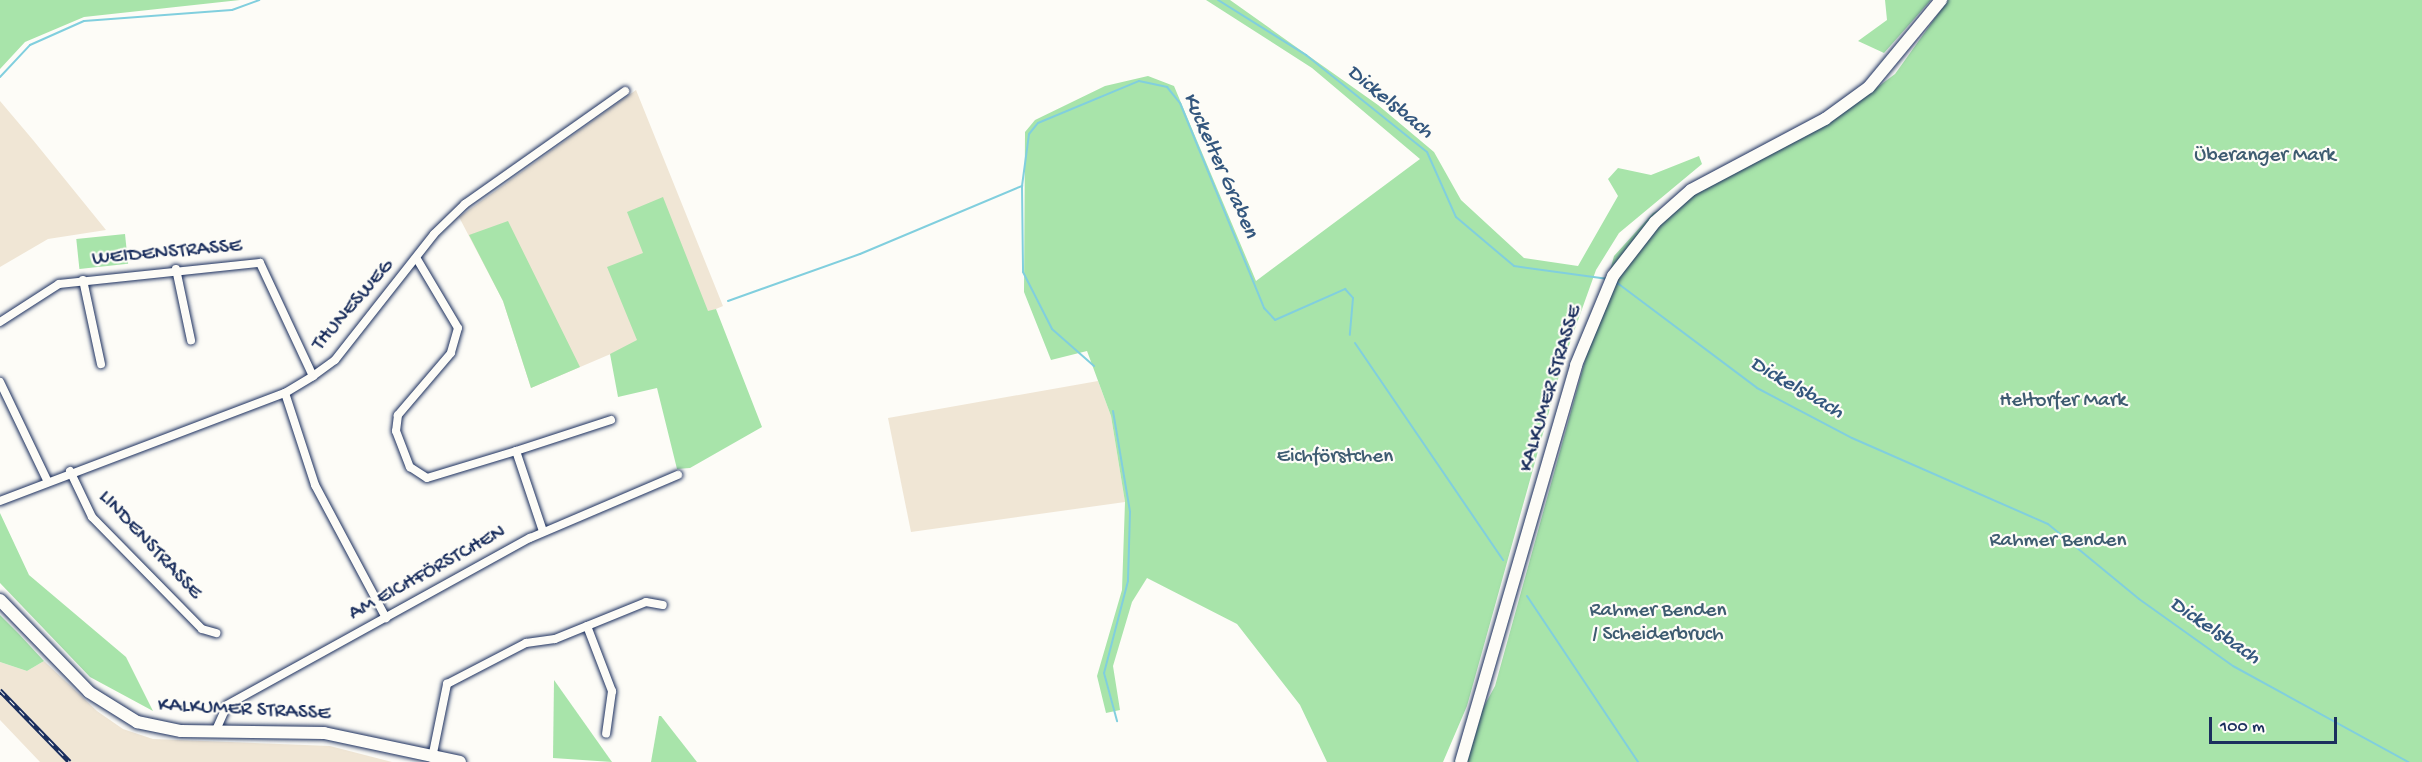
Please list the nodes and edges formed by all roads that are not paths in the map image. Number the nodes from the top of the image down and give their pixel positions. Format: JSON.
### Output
{"nodes":[{"id":1,"x":1941,"y":0,"type":"edge"},
{"id":2,"x":625,"y":91,"type":"dead end"},
{"id":3,"x":417,"y":259,"type":"junction"},
{"id":4,"x":176,"y":269,"type":"junction"},
{"id":5,"x":83,"y":280,"type":"junction"},
{"id":6,"x":0,"y":322,"type":"edge"},
{"id":7,"x":191,"y":340,"type":"dead end"},
{"id":8,"x":101,"y":364,"type":"dead end"},
{"id":9,"x":313,"y":376,"type":"junction"},
{"id":10,"x":0,"y":382,"type":"edge"},
{"id":11,"x":285,"y":393,"type":"junction"},
{"id":12,"x":611,"y":420,"type":"dead end"},
{"id":13,"x":516,"y":451,"type":"junction"},
{"id":14,"x":70,"y":471,"type":"junction"},
{"id":15,"x":678,"y":475,"type":"dead end"},
{"id":16,"x":47,"y":480,"type":"junction"},
{"id":17,"x":0,"y":501,"type":"edge"},
{"id":18,"x":543,"y":531,"type":"junction"},
{"id":19,"x":0,"y":600,"type":"edge"},
{"id":20,"x":663,"y":605,"type":"dead end"},
{"id":21,"x":386,"y":618,"type":"junction"},
{"id":22,"x":587,"y":626,"type":"junction"},
{"id":23,"x":216,"y":633,"type":"dead end"},
{"id":24,"x":216,"y":730,"type":"junction"},
{"id":25,"x":606,"y":734,"type":"dead end"},
{"id":26,"x":432,"y":758,"type":"junction"},
{"id":27,"x":460,"y":762,"type":"edge"},
{"id":28,"x":1461,"y":762,"type":"edge"}],
"edges":[{"from":1,"to":28,"type":"main road","name":"KALKUMER STRASSE"},
{"from":2,"to":3,"type":"street","name":"THUNESWEG"},
{"from":3,"to":9,"type":"street","name":"THUNESWEG"},
{"from":3,"to":13,"type":"street"},
{"from":4,"to":5,"type":"street","name":"WEIDENSTRASSE"},
{"from":4,"to":7,"type":"street"},
{"from":4,"to":9,"type":"street","name":"WEIDENSTRASSE"},
{"from":5,"to":6,"type":"street","name":"WEIDENSTRASSE"},
{"from":5,"to":8,"type":"street"},
{"from":9,"to":11,"type":"street","name":"THUNESWEG"},
{"from":10,"to":16,"type":"street"},
{"from":11,"to":14,"type":"street","name":"THUNESWEG"},
{"from":11,"to":21,"type":"street"},
{"from":12,"to":13,"type":"street"},
{"from":13,"to":18,"type":"street"},
{"from":14,"to":16,"type":"street","name":"THUNESWEG"},
{"from":14,"to":23,"type":"street","name":"LINDENSTRASSE"},
{"from":15,"to":18,"type":"street","name":"AM EICHFÖRSTCHEN"},
{"from":16,"to":17,"type":"street","name":"THUNESWEG"},
{"from":18,"to":21,"type":"street","name":"AM EICHFÖRSTCHEN"},
{"from":19,"to":24,"type":"main road","name":"KALKUMER STRASSE"},
{"from":20,"to":22,"type":"street"},
{"from":21,"to":24,"type":"street","name":"AM EICHFÖRSTCHEN"},
{"from":22,"to":25,"type":"street"},
{"from":22,"to":26,"type":"street"},
{"from":24,"to":26,"type":"main road","name":"KALKUMER STRASSE"},
{"from":26,"to":27,"type":"main road","name":"KALKUMER STRASSE"}]}
